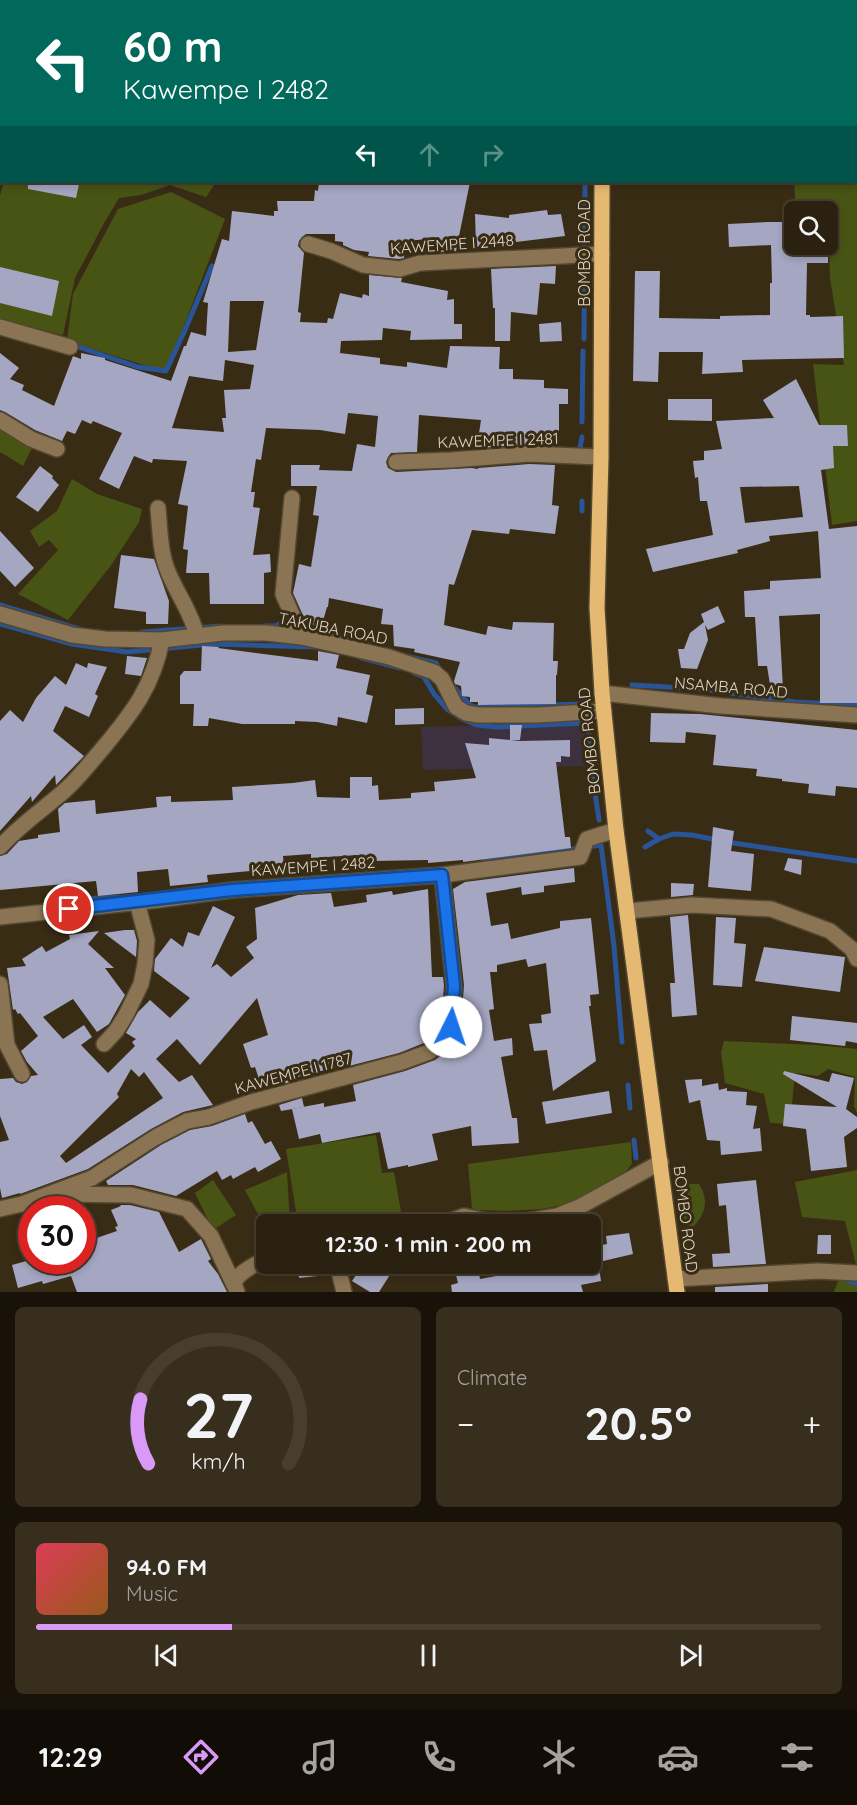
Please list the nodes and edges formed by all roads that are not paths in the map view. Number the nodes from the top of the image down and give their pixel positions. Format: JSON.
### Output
{"nodes":[{"id":1,"x":602,"y":183,"type":"edge"},
{"id":2,"x":308,"y":243,"type":"dead end"},
{"id":3,"x":602,"y":254,"type":"junction"},
{"id":4,"x":0,"y":327,"type":"edge"},
{"id":5,"x":70,"y":347,"type":"dead end"},
{"id":6,"x":0,"y":420,"type":"edge"},
{"id":7,"x":57,"y":449,"type":"dead end"},
{"id":8,"x":601,"y":457,"type":"junction"},
{"id":9,"x":396,"y":462,"type":"dead end"},
{"id":10,"x":292,"y":498,"type":"dead end"},
{"id":11,"x":158,"y":508,"type":"dead end"},
{"id":12,"x":0,"y":614,"type":"edge"},
{"id":13,"x":197,"y":636,"type":"junction"},
{"id":14,"x":302,"y":637,"type":"junction"},
{"id":15,"x":162,"y":640,"type":"junction"},
{"id":16,"x":602,"y":693,"type":"junction"},
{"id":17,"x":603,"y":711,"type":"junction"},
{"id":18,"x":857,"y":715,"type":"edge"},
{"id":19,"x":616,"y":830,"type":"junction"},
{"id":20,"x":0,"y":847,"type":"edge"},
{"id":21,"x":442,"y":875,"type":"junction"},
{"id":22,"x":137,"y":902,"type":"junction"},
{"id":23,"x":628,"y":911,"type":"junction"},
{"id":24,"x":0,"y":917,"type":"edge"},
{"id":25,"x":857,"y":959,"type":"edge"},
{"id":26,"x":0,"y":984,"type":"edge"},
{"id":27,"x":104,"y":1044,"type":"dead end"},
{"id":28,"x":22,"y":1074,"type":"dead end"},
{"id":29,"x":661,"y":1162,"type":"junction"},
{"id":30,"x":50,"y":1194,"type":"junction"},
{"id":31,"x":0,"y":1209,"type":"edge"},
{"id":32,"x":562,"y":1214,"type":"edge"},
{"id":33,"x":256,"y":1264,"type":"edge"},
{"id":34,"x":857,"y":1273,"type":"edge"},
{"id":35,"x":340,"y":1274,"type":"edge"},
{"id":36,"x":676,"y":1285,"type":"edge"},
{"id":37,"x":236,"y":1288,"type":"edge"},
{"id":38,"x":344,"y":1292,"type":"edge"}],
"edges":[{"from":1,"to":3,"type":"main road","name":"BOMBO ROAD"},
{"from":2,"to":3,"type":"street","name":"KAWEMPE I 2448"},
{"from":3,"to":8,"type":"main road","name":"BOMBO ROAD"},
{"from":4,"to":5,"type":"street"},
{"from":6,"to":7,"type":"street"},
{"from":8,"to":9,"type":"street","name":"KAWEMPE I 2481"},
{"from":8,"to":16,"type":"main road","name":"BOMBO ROAD"},
{"from":10,"to":14,"type":"street"},
{"from":11,"to":13,"type":"street"},
{"from":12,"to":15,"type":"street","name":"TAKUBA ROAD"},
{"from":13,"to":14,"type":"street","name":"TAKUBA ROAD"},
{"from":13,"to":15,"type":"street","name":"TAKUBA ROAD"},
{"from":14,"to":17,"type":"street","name":"TAKUBA ROAD"},
{"from":15,"to":20,"type":"street"},
{"from":16,"to":17,"type":"main road","name":"BOMBO ROAD"},
{"from":16,"to":18,"type":"street","name":"NSAMBA ROAD"},
{"from":17,"to":19,"type":"main road","name":"BOMBO ROAD"},
{"from":19,"to":21,"type":"street","name":"KAWEMPE I 2482"},
{"from":19,"to":23,"type":"main road","name":"BOMBO ROAD"},
{"from":21,"to":22,"type":"street","name":"KAWEMPE I 2482"},
{"from":21,"to":30,"type":"street","name":"KAWEMPE I 1787"},
{"from":22,"to":24,"type":"street","name":"KAWEMPE I 2482"},
{"from":22,"to":27,"type":"street"},
{"from":23,"to":25,"type":"street"},
{"from":23,"to":29,"type":"main road","name":"BOMBO ROAD"},
{"from":26,"to":28,"type":"street"},
{"from":29,"to":32,"type":"street"},
{"from":29,"to":36,"type":"main road","name":"BOMBO ROAD"},
{"from":30,"to":31,"type":"street","name":"KAWEMPE I 1787"},
{"from":30,"to":37,"type":"street"},
{"from":33,"to":37,"type":"street"},
{"from":34,"to":36,"type":"street"},
{"from":35,"to":38,"type":"street"}]}
